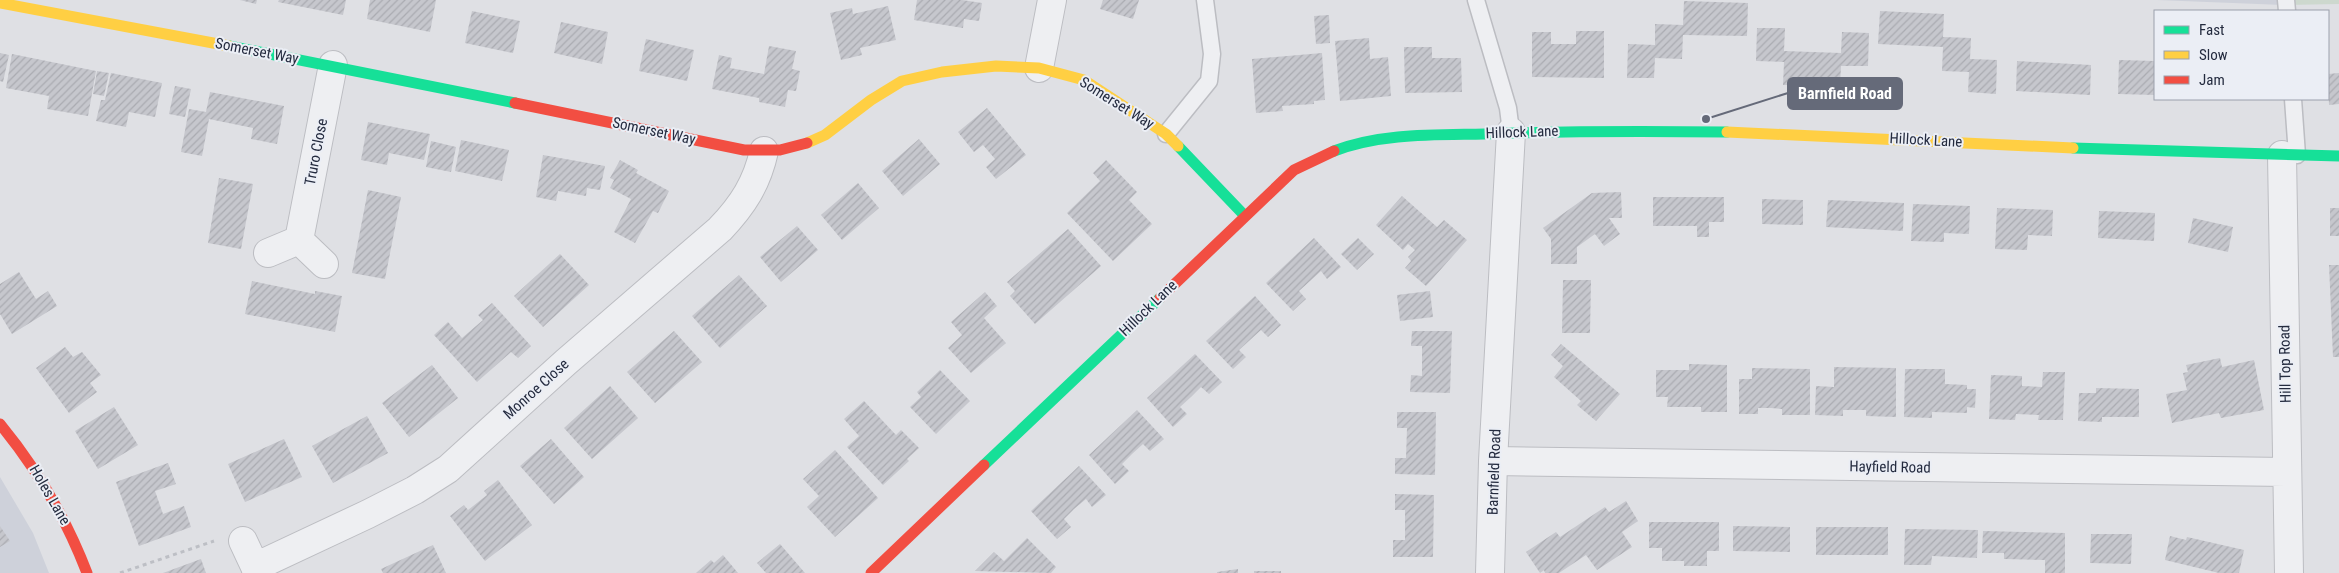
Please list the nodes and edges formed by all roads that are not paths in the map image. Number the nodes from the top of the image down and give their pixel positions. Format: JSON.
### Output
{"nodes":[{"id":1,"x":1052,"y":0,"type":"edge"},
{"id":2,"x":1205,"y":0,"type":"edge"},
{"id":3,"x":1476,"y":0,"type":"edge"},
{"id":4,"x":0,"y":3,"type":"edge"},
{"id":5,"x":333,"y":65,"type":"junction"},
{"id":6,"x":1039,"y":68,"type":"junction"},
{"id":7,"x":2293,"y":100,"type":"edge"},
{"id":8,"x":1511,"y":132,"type":"junction"},
{"id":9,"x":1166,"y":134,"type":"junction"},
{"id":10,"x":764,"y":151,"type":"junction"},
{"id":11,"x":2290,"y":155,"type":"junction"},
{"id":12,"x":2339,"y":156,"type":"edge"},
{"id":13,"x":1244,"y":215,"type":"junction"},
{"id":14,"x":299,"y":240,"type":"junction"},
{"id":15,"x":268,"y":252,"type":"dead end"},
{"id":16,"x":324,"y":264,"type":"dead end"},
{"id":17,"x":0,"y":424,"type":"edge"},
{"id":18,"x":1493,"y":462,"type":"junction"},
{"id":19,"x":2286,"y":472,"type":"junction"},
{"id":20,"x":243,"y":541,"type":"road end"},
{"id":21,"x":256,"y":570,"type":"edge"},
{"id":22,"x":87,"y":573,"type":"edge"},
{"id":23,"x":871,"y":573,"type":"edge"},
{"id":24,"x":1490,"y":573,"type":"edge"},
{"id":25,"x":2288,"y":573,"type":"edge"}],
"edges":[{"from":1,"to":6,"type":"street"},
{"from":2,"to":9,"type":"lane"},
{"from":3,"to":8,"type":"lane"},
{"from":4,"to":5,"type":"street","name":"Somerset Way"},
{"from":5,"to":10,"type":"street","name":"Somerset Way"},
{"from":5,"to":14,"type":"street","name":"Truro Close"},
{"from":6,"to":9,"type":"street","name":"Somerset Way"},
{"from":6,"to":10,"type":"street","name":"Somerset Way"},
{"from":7,"to":11,"type":"lane"},
{"from":8,"to":11,"type":"street","name":"Hillock Lane"},
{"from":8,"to":13,"type":"street","name":"Hillock Lane"},
{"from":8,"to":18,"type":"street","name":"Barnfield Road"},
{"from":9,"to":13,"type":"street","name":"Somerset Way"},
{"from":10,"to":21,"type":"street","name":"Monroe Close"},
{"from":11,"to":12,"type":"street","name":"Hillock Lane"},
{"from":11,"to":19,"type":"street","name":"Hill Top Road"},
{"from":13,"to":23,"type":"street","name":"Hillock Lane"},
{"from":14,"to":15,"type":"street"},
{"from":14,"to":16,"type":"street"},
{"from":17,"to":22,"type":"street","name":"Holes Lane"},
{"from":18,"to":19,"type":"street","name":"Hayfield Road"},
{"from":18,"to":24,"type":"street","name":"Barnfield Road"},
{"from":19,"to":25,"type":"street","name":"Hill Top Road"},
{"from":20,"to":21,"type":"street","name":"Monroe Close"}]}
